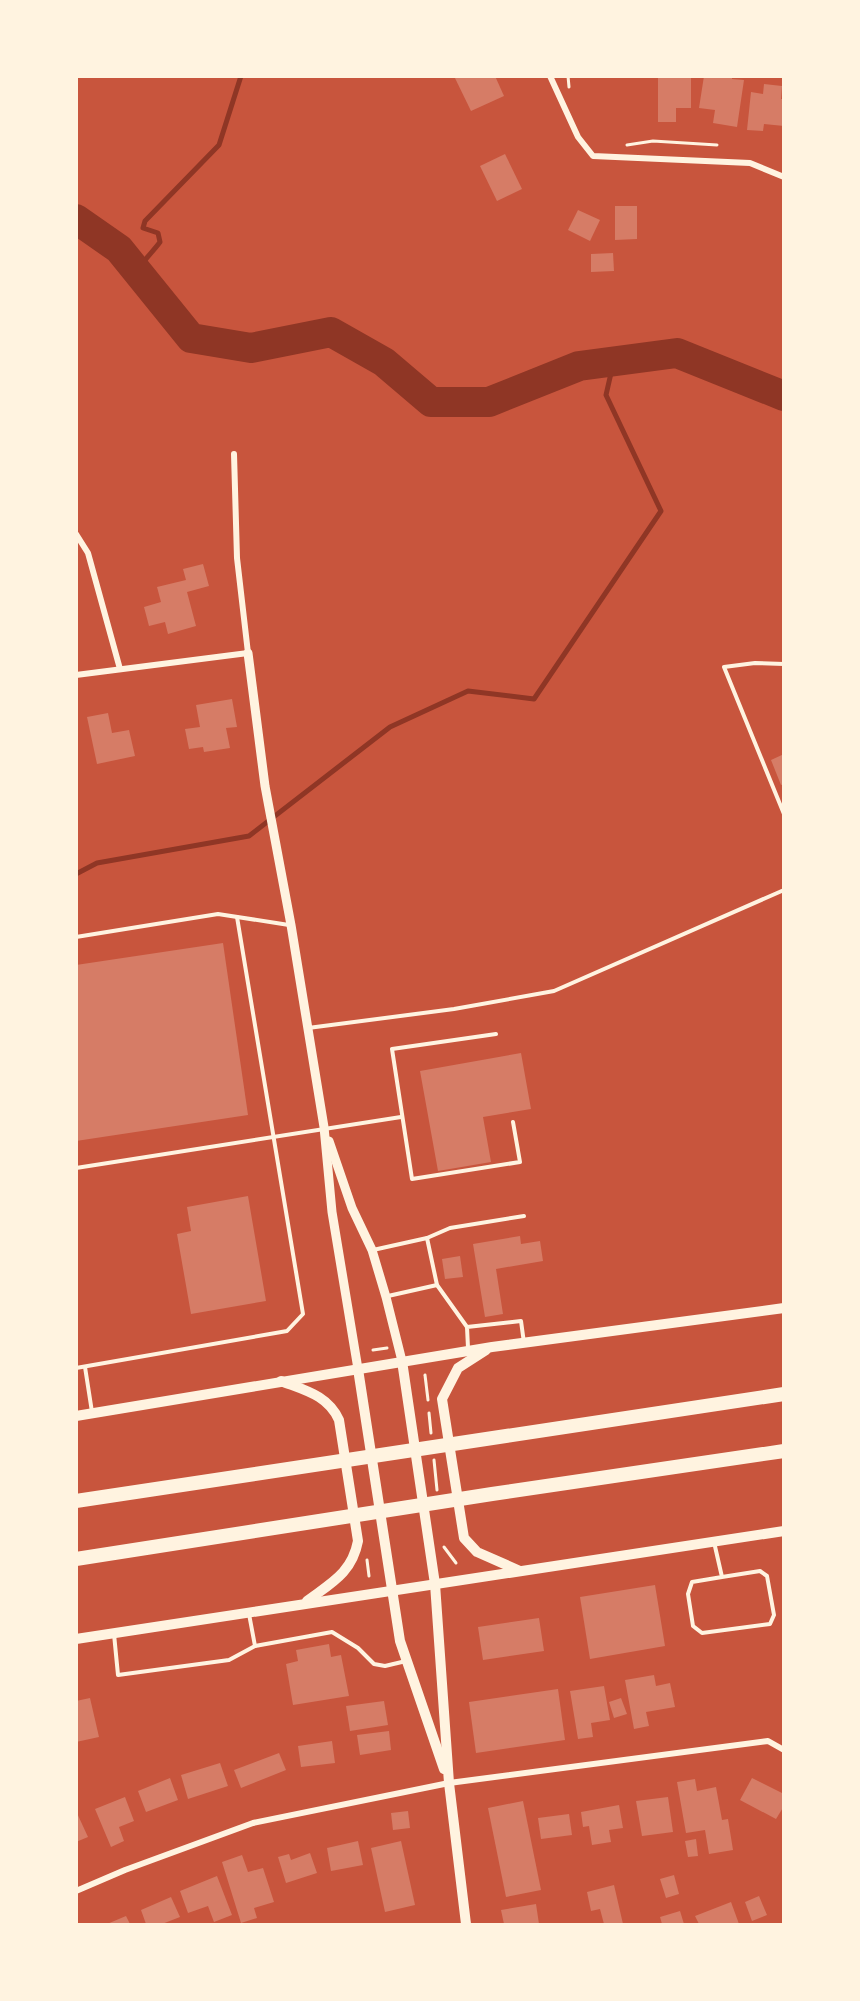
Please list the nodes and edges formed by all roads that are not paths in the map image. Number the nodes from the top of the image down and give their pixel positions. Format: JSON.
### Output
{"nodes":[{"id":1,"x":550,"y":76,"type":"edge"},
{"id":2,"x":783,"y":177,"type":"edge"},
{"id":3,"x":234,"y":454,"type":"dead end"},
{"id":4,"x":76,"y":534,"type":"edge"},
{"id":5,"x":248,"y":652,"type":"junction"},
{"id":6,"x":783,"y":664,"type":"edge"},
{"id":7,"x":120,"y":669,"type":"junction"},
{"id":8,"x":76,"y":675,"type":"edge"},
{"id":9,"x":783,"y":814,"type":"edge"},
{"id":10,"x":783,"y":890,"type":"edge"},
{"id":11,"x":237,"y":917,"type":"junction"},
{"id":12,"x":291,"y":925,"type":"junction"},
{"id":13,"x":76,"y":937,"type":"edge"},
{"id":14,"x":308,"y":1028,"type":"junction"},
{"id":15,"x":496,"y":1034,"type":"dead end"},
{"id":16,"x":401,"y":1117,"type":"junction"},
{"id":17,"x":513,"y":1122,"type":"dead end"},
{"id":18,"x":324,"y":1127,"type":"junction"},
{"id":19,"x":274,"y":1137,"type":"junction"},
{"id":20,"x":76,"y":1168,"type":"edge"},
{"id":21,"x":524,"y":1216,"type":"dead end"},
{"id":22,"x":427,"y":1238,"type":"junction"},
{"id":23,"x":372,"y":1250,"type":"junction"},
{"id":24,"x":437,"y":1285,"type":"junction"},
{"id":25,"x":386,"y":1296,"type":"junction"},
{"id":26,"x":783,"y":1308,"type":"edge"},
{"id":27,"x":467,"y":1327,"type":"junction"},
{"id":28,"x":524,"y":1343,"type":"junction"},
{"id":29,"x":469,"y":1356,"type":"junction"},
{"id":30,"x":402,"y":1361,"type":"junction"},
{"id":31,"x":85,"y":1367,"type":"junction"},
{"id":32,"x":76,"y":1368,"type":"edge"},
{"id":33,"x":358,"y":1369,"type":"junction"},
{"id":34,"x":280,"y":1381,"type":"junction"},
{"id":35,"x":783,"y":1390,"type":"edge"},
{"id":36,"x":783,"y":1394,"type":"edge"},
{"id":37,"x":732,"y":1402,"type":"junction"},
{"id":38,"x":92,"y":1413,"type":"junction"},
{"id":39,"x":76,"y":1416,"type":"edge"},
{"id":40,"x":783,"y":1451,"type":"edge"},
{"id":41,"x":76,"y":1501,"type":"edge"},
{"id":42,"x":783,"y":1531,"type":"edge"},
{"id":43,"x":714,"y":1541,"type":"junction"},
{"id":44,"x":76,"y":1559,"type":"edge"},
{"id":45,"x":520,"y":1571,"type":"junction"},
{"id":46,"x":722,"y":1577,"type":"junction"},
{"id":47,"x":435,"y":1584,"type":"junction"},
{"id":48,"x":391,"y":1590,"type":"junction"},
{"id":49,"x":304,"y":1603,"type":"junction"},
{"id":50,"x":249,"y":1613,"type":"junction"},
{"id":51,"x":114,"y":1634,"type":"junction"},
{"id":52,"x":76,"y":1639,"type":"edge"},
{"id":53,"x":255,"y":1646,"type":"junction"},
{"id":54,"x":407,"y":1661,"type":"junction"},
{"id":55,"x":783,"y":1750,"type":"edge"},
{"id":56,"x":449,"y":1783,"type":"junction"},
{"id":57,"x":76,"y":1891,"type":"edge"},
{"id":58,"x":466,"y":1924,"type":"edge"}],
"edges":[{"from":1,"to":2,"type":"street"},
{"from":3,"to":5,"type":"street"},
{"from":4,"to":7,"type":"street"},
{"from":5,"to":7,"type":"street"},
{"from":5,"to":12,"type":"street"},
{"from":6,"to":9,"type":"lane"},
{"from":7,"to":8,"type":"street"},
{"from":10,"to":14,"type":"lane"},
{"from":11,"to":12,"type":"lane"},
{"from":11,"to":13,"type":"lane"},
{"from":11,"to":19,"type":"lane"},
{"from":12,"to":14,"type":"street"},
{"from":14,"to":18,"type":"street"},
{"from":15,"to":16,"type":"lane"},
{"from":16,"to":17,"type":"lane"},
{"from":16,"to":18,"type":"lane"},
{"from":18,"to":19,"type":"lane"},
{"from":18,"to":23,"type":"street"},
{"from":18,"to":33,"type":"street"},
{"from":19,"to":20,"type":"lane"},
{"from":19,"to":31,"type":"lane"},
{"from":21,"to":22,"type":"lane"},
{"from":22,"to":23,"type":"lane"},
{"from":22,"to":24,"type":"lane"},
{"from":23,"to":25,"type":"street"},
{"from":24,"to":25,"type":"lane"},
{"from":24,"to":27,"type":"lane"},
{"from":25,"to":30,"type":"street"},
{"from":26,"to":28,"type":"main road"},
{"from":27,"to":28,"type":"lane"},
{"from":27,"to":29,"type":"lane"},
{"from":28,"to":29,"type":"main road"},
{"from":29,"to":30,"type":"main road"},
{"from":29,"to":45,"type":"main road"},
{"from":30,"to":33,"type":"main road"},
{"from":30,"to":47,"type":"main road"},
{"from":31,"to":32,"type":"lane"},
{"from":31,"to":38,"type":"lane"},
{"from":33,"to":34,"type":"main road"},
{"from":33,"to":48,"type":"main road"},
{"from":34,"to":38,"type":"main road"},
{"from":34,"to":49,"type":"main road"},
{"from":35,"to":37,"type":"highway"},
{"from":36,"to":37,"type":"highway"},
{"from":37,"to":41,"type":"highway"},
{"from":38,"to":39,"type":"main road"},
{"from":40,"to":44,"type":"highway"},
{"from":42,"to":43,"type":"main road"},
{"from":43,"to":45,"type":"main road"},
{"from":43,"to":46,"type":"lane"},
{"from":45,"to":47,"type":"main road"},
{"from":46,"to":46,"type":"lane"},
{"from":47,"to":48,"type":"main road"},
{"from":47,"to":56,"type":"main road"},
{"from":48,"to":49,"type":"main road"},
{"from":48,"to":54,"type":"main road"},
{"from":49,"to":50,"type":"main road"},
{"from":50,"to":51,"type":"main road"},
{"from":50,"to":53,"type":"lane"},
{"from":51,"to":52,"type":"main road"},
{"from":51,"to":53,"type":"lane"},
{"from":53,"to":54,"type":"lane"},
{"from":54,"to":56,"type":"main road"},
{"from":55,"to":56,"type":"street"},
{"from":56,"to":57,"type":"street"},
{"from":56,"to":58,"type":"main road"}]}
